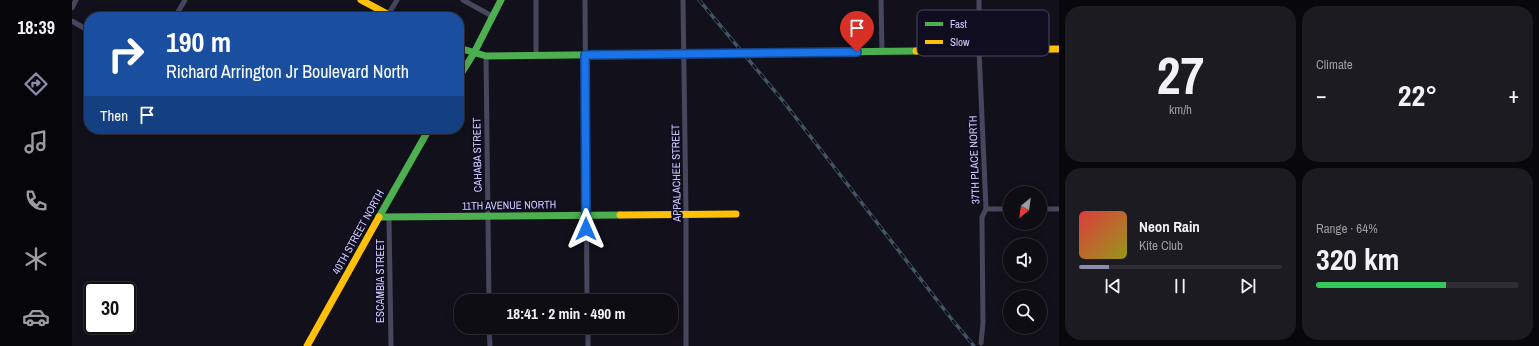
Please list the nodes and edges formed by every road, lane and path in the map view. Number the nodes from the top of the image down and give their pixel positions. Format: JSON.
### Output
{"nodes":[{"id":1,"x":76,"y":0,"type":"edge"},
{"id":2,"x":185,"y":0,"type":"edge"},
{"id":3,"x":361,"y":0,"type":"edge"},
{"id":4,"x":397,"y":0,"type":"edge"},
{"id":5,"x":463,"y":0,"type":"edge"},
{"id":6,"x":501,"y":0,"type":"edge"},
{"id":7,"x":536,"y":0,"type":"edge"},
{"id":8,"x":584,"y":0,"type":"edge"},
{"id":9,"x":683,"y":0,"type":"edge"},
{"id":10,"x":881,"y":0,"type":"edge"},
{"id":11,"x":72,"y":8,"type":"edge"},
{"id":12,"x":178,"y":12,"type":"edge"},
{"id":13,"x":383,"y":12,"type":"edge"},
{"id":14,"x":392,"y":12,"type":"edge"},
{"id":15,"x":492,"y":16,"type":"junction"},
{"id":16,"x":72,"y":21,"type":"edge"},
{"id":17,"x":84,"y":28,"type":"edge"},
{"id":18,"x":1049,"y":49,"type":"edge"},
{"id":19,"x":1059,"y":49,"type":"edge"},
{"id":20,"x":464,"y":50,"type":"edge"},
{"id":21,"x":882,"y":51,"type":"junction"},
{"id":22,"x":917,"y":51,"type":"edge"},
{"id":23,"x":474,"y":53,"type":"junction"},
{"id":24,"x":684,"y":54,"type":"junction"},
{"id":25,"x":536,"y":55,"type":"junction"},
{"id":26,"x":585,"y":55,"type":"junction"},
{"id":27,"x":486,"y":56,"type":"junction"},
{"id":28,"x":979,"y":56,"type":"edge"},
{"id":29,"x":464,"y":70,"type":"edge"},
{"id":30,"x":426,"y":134,"type":"edge"},
{"id":31,"x":986,"y":209,"type":"junction"},
{"id":32,"x":1003,"y":209,"type":"edge"},
{"id":33,"x":1047,"y":209,"type":"edge"},
{"id":34,"x":1059,"y":209,"type":"edge"},
{"id":35,"x":686,"y":214,"type":"junction"},
{"id":36,"x":736,"y":214,"type":"dead end"},
{"id":37,"x":586,"y":215,"type":"junction"},
{"id":38,"x":488,"y":216,"type":"junction"},
{"id":39,"x":379,"y":217,"type":"junction"},
{"id":40,"x":389,"y":217,"type":"junction"},
{"id":41,"x":489,"y":294,"type":"edge"},
{"id":42,"x":587,"y":294,"type":"edge"},
{"id":43,"x":490,"y":334,"type":"edge"},
{"id":44,"x":588,"y":334,"type":"edge"},
{"id":45,"x":981,"y":343,"type":"dead end"},
{"id":46,"x":307,"y":346,"type":"edge"},
{"id":47,"x":391,"y":346,"type":"edge"},
{"id":48,"x":490,"y":346,"type":"edge"},
{"id":49,"x":588,"y":346,"type":"edge"},
{"id":50,"x":686,"y":346,"type":"edge"}],
"edges":[{"from":1,"to":11,"type":"street"},
{"from":2,"to":12,"type":"street"},
{"from":3,"to":13,"type":"street"},
{"from":4,"to":14,"type":"street"},
{"from":5,"to":15,"type":"street"},
{"from":6,"to":15,"type":"street"},
{"from":7,"to":25,"type":"street"},
{"from":8,"to":26,"type":"street"},
{"from":9,"to":24,"type":"street","name":"APPALACHEE STREET"},
{"from":10,"to":21,"type":"street"},
{"from":15,"to":23,"type":"street"},
{"from":16,"to":17,"type":"street"},
{"from":18,"to":19,"type":"street"},
{"from":20,"to":23,"type":"street"},
{"from":21,"to":22,"type":"street"},
{"from":21,"to":24,"type":"street"},
{"from":23,"to":27,"type":"street"},
{"from":23,"to":29,"type":"street"},
{"from":24,"to":26,"type":"street"},
{"from":24,"to":35,"type":"street","name":"APPALACHEE STREET"},
{"from":25,"to":26,"type":"street"},
{"from":25,"to":27,"type":"street"},
{"from":26,"to":37,"type":"street"},
{"from":27,"to":38,"type":"street","name":"CAHABA STREET"},
{"from":28,"to":31,"type":"street","name":"37TH PLACE NORTH"},
{"from":30,"to":39,"type":"street","name":"40TH STREET NORTH"},
{"from":31,"to":32,"type":"street"},
{"from":31,"to":45,"type":"street","name":"37TH PLACE NORTH"},
{"from":33,"to":34,"type":"street"},
{"from":35,"to":36,"type":"street","name":"11TH AVENUE NORTH"},
{"from":35,"to":37,"type":"street","name":"11TH AVENUE NORTH"},
{"from":35,"to":50,"type":"street","name":"APPALACHEE STREET"},
{"from":37,"to":38,"type":"street","name":"11TH AVENUE NORTH"},
{"from":37,"to":42,"type":"street"},
{"from":38,"to":40,"type":"street","name":"11TH AVENUE NORTH"},
{"from":38,"to":41,"type":"street","name":"CAHABA STREET"},
{"from":39,"to":40,"type":"street","name":"11TH AVENUE NORTH"},
{"from":39,"to":46,"type":"street","name":"40TH STREET NORTH"},
{"from":40,"to":47,"type":"street","name":"ESCAMBIA STREET"},
{"from":43,"to":48,"type":"street"},
{"from":44,"to":49,"type":"street"}]}
